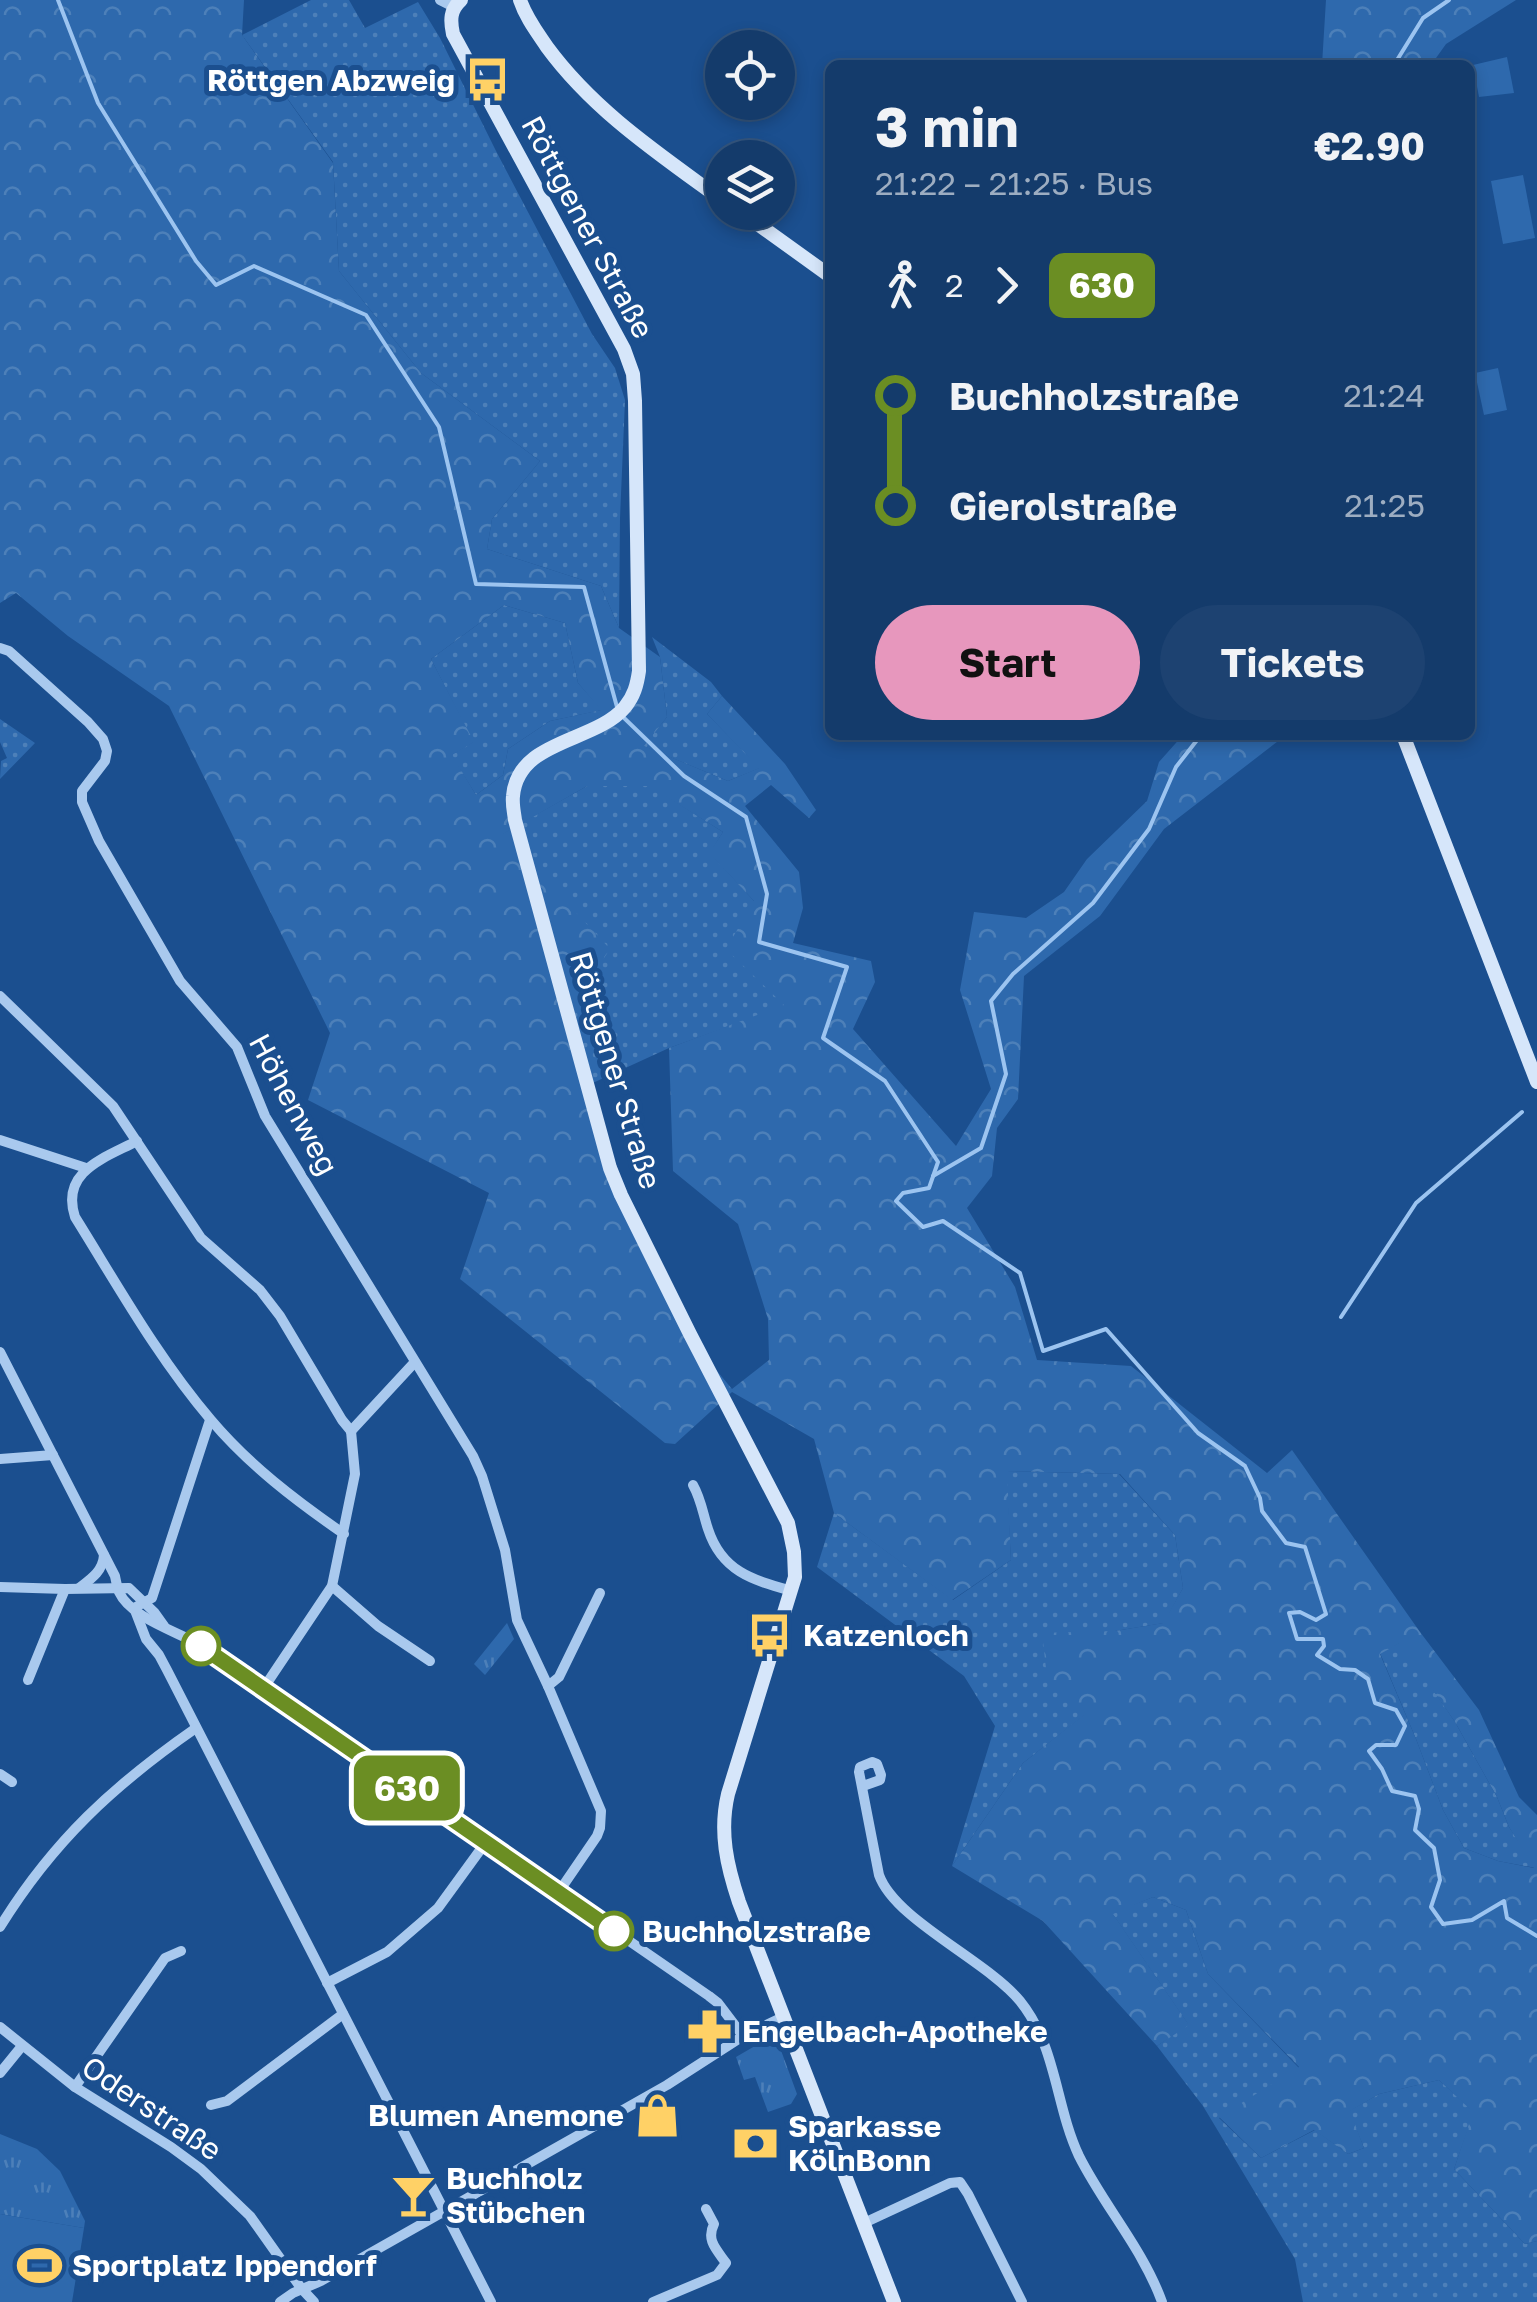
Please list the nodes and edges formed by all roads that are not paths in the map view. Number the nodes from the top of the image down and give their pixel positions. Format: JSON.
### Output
{"nodes":[{"id":1,"x":520,"y":0,"type":"edge"},
{"id":2,"x":452,"y":2,"type":"edge"},
{"id":3,"x":705,"y":188,"type":"edge"},
{"id":4,"x":766,"y":230,"type":"edge"},
{"id":5,"x":825,"y":272,"type":"edge"},
{"id":6,"x":0,"y":648,"type":"edge"},
{"id":7,"x":1405,"y":740,"type":"edge"},
{"id":8,"x":0,"y":996,"type":"edge"},
{"id":9,"x":1532,"y":1049,"type":"edge"},
{"id":10,"x":1537,"y":1082,"type":"edge"},
{"id":11,"x":0,"y":1140,"type":"edge"},
{"id":12,"x":138,"y":1141,"type":"junction"},
{"id":13,"x":86,"y":1168,"type":"junction"},
{"id":14,"x":0,"y":1352,"type":"edge"},
{"id":15,"x":414,"y":1363,"type":"junction"},
{"id":16,"x":210,"y":1420,"type":"junction"},
{"id":17,"x":351,"y":1430,"type":"junction"},
{"id":18,"x":53,"y":1455,"type":"junction"},
{"id":19,"x":0,"y":1459,"type":"edge"},
{"id":20,"x":693,"y":1485,"type":"dead end"},
{"id":21,"x":344,"y":1534,"type":"junction"},
{"id":22,"x":104,"y":1553,"type":"junction"},
{"id":23,"x":332,"y":1586,"type":"junction"},
{"id":24,"x":0,"y":1587,"type":"edge"},
{"id":25,"x":78,"y":1588,"type":"junction"},
{"id":26,"x":118,"y":1588,"type":"junction"},
{"id":27,"x":65,"y":1589,"type":"junction"},
{"id":28,"x":792,"y":1592,"type":"junction"},
{"id":29,"x":600,"y":1593,"type":"dead end"},
{"id":30,"x":139,"y":1605,"type":"junction"},
{"id":31,"x":164,"y":1627,"type":"junction"},
{"id":32,"x":159,"y":1655,"type":"junction"},
{"id":33,"x":430,"y":1661,"type":"dead end"},
{"id":34,"x":28,"y":1680,"type":"dead end"},
{"id":35,"x":548,"y":1686,"type":"junction"},
{"id":36,"x":263,"y":1690,"type":"junction"},
{"id":37,"x":196,"y":1728,"type":"junction"},
{"id":38,"x":0,"y":1774,"type":"edge"},
{"id":39,"x":12,"y":1782,"type":"dead end"},
{"id":40,"x":863,"y":1786,"type":"dead end"},
{"id":41,"x":486,"y":1842,"type":"junction"},
{"id":42,"x":558,"y":1892,"type":"junction"},
{"id":43,"x":0,"y":1927,"type":"edge"},
{"id":44,"x":182,"y":1951,"type":"dead end"},
{"id":45,"x":327,"y":1983,"type":"junction"},
{"id":46,"x":343,"y":2014,"type":"junction"},
{"id":47,"x":783,"y":2017,"type":"junction"},
{"id":48,"x":0,"y":2027,"type":"edge"},
{"id":49,"x":743,"y":2036,"type":"junction"},
{"id":50,"x":22,"y":2046,"type":"junction"},
{"id":51,"x":0,"y":2073,"type":"edge"},
{"id":52,"x":75,"y":2087,"type":"junction"},
{"id":53,"x":211,"y":2106,"type":"dead end"},
{"id":54,"x":706,"y":2209,"type":"dead end"},
{"id":55,"x":444,"y":2212,"type":"junction"},
{"id":56,"x":864,"y":2223,"type":"junction"},
{"id":57,"x":301,"y":2288,"type":"junction"},
{"id":58,"x":280,"y":2302,"type":"edge"},
{"id":59,"x":314,"y":2302,"type":"edge"},
{"id":60,"x":491,"y":2302,"type":"edge"},
{"id":61,"x":653,"y":2302,"type":"edge"},
{"id":62,"x":894,"y":2302,"type":"edge"},
{"id":63,"x":1022,"y":2302,"type":"edge"},
{"id":64,"x":1162,"y":2302,"type":"edge"}],
"edges":[{"from":1,"to":3,"type":"street"},
{"from":2,"to":28,"type":"street","name":"Röttgener Straße"},
{"from":4,"to":5,"type":"street"},
{"from":6,"to":15,"type":"street","name":"Höhenweg"},
{"from":7,"to":9,"type":"street"},
{"from":8,"to":12,"type":"street"},
{"from":9,"to":10,"type":"street"},
{"from":11,"to":13,"type":"street"},
{"from":12,"to":13,"type":"street"},
{"from":12,"to":17,"type":"street"},
{"from":13,"to":16,"type":"street"},
{"from":14,"to":18,"type":"street"},
{"from":15,"to":17,"type":"street"},
{"from":15,"to":35,"type":"street","name":"Höhenweg"},
{"from":16,"to":21,"type":"street"},
{"from":16,"to":30,"type":"street"},
{"from":17,"to":21,"type":"street"},
{"from":18,"to":19,"type":"street"},
{"from":18,"to":22,"type":"street"},
{"from":20,"to":28,"type":"street"},
{"from":21,"to":23,"type":"street"},
{"from":22,"to":25,"type":"street"},
{"from":22,"to":26,"type":"street"},
{"from":23,"to":33,"type":"street"},
{"from":23,"to":36,"type":"street"},
{"from":24,"to":27,"type":"street"},
{"from":25,"to":26,"type":"street"},
{"from":25,"to":27,"type":"street"},
{"from":26,"to":30,"type":"street"},
{"from":27,"to":34,"type":"street"},
{"from":28,"to":47,"type":"street","name":"Röttgener Straße"},
{"from":29,"to":35,"type":"street"},
{"from":30,"to":31,"type":"street"},
{"from":30,"to":32,"type":"street"},
{"from":31,"to":32,"type":"street"},
{"from":31,"to":36,"type":"street"},
{"from":32,"to":37,"type":"street"},
{"from":35,"to":42,"type":"street","name":"Höhenweg"},
{"from":36,"to":41,"type":"street"},
{"from":37,"to":43,"type":"street"},
{"from":37,"to":45,"type":"street"},
{"from":38,"to":39,"type":"street"},
{"from":40,"to":64,"type":"street"},
{"from":41,"to":42,"type":"street"},
{"from":41,"to":45,"type":"street"},
{"from":42,"to":49,"type":"street"},
{"from":44,"to":52,"type":"street"},
{"from":45,"to":46,"type":"street"},
{"from":46,"to":53,"type":"street"},
{"from":46,"to":55,"type":"street"},
{"from":47,"to":49,"type":"street"},
{"from":47,"to":56,"type":"street","name":"Röttgener Straße"},
{"from":48,"to":50,"type":"street","name":"Oderstraße"},
{"from":49,"to":55,"type":"street"},
{"from":50,"to":51,"type":"street"},
{"from":50,"to":52,"type":"street","name":"Oderstraße"},
{"from":52,"to":57,"type":"street","name":"Oderstraße"},
{"from":54,"to":61,"type":"street"},
{"from":55,"to":57,"type":"street"},
{"from":55,"to":60,"type":"street"},
{"from":56,"to":62,"type":"street","name":"Röttgener Straße"},
{"from":56,"to":63,"type":"street"},
{"from":57,"to":58,"type":"street"},
{"from":57,"to":59,"type":"street","name":"Oderstraße"}]}
